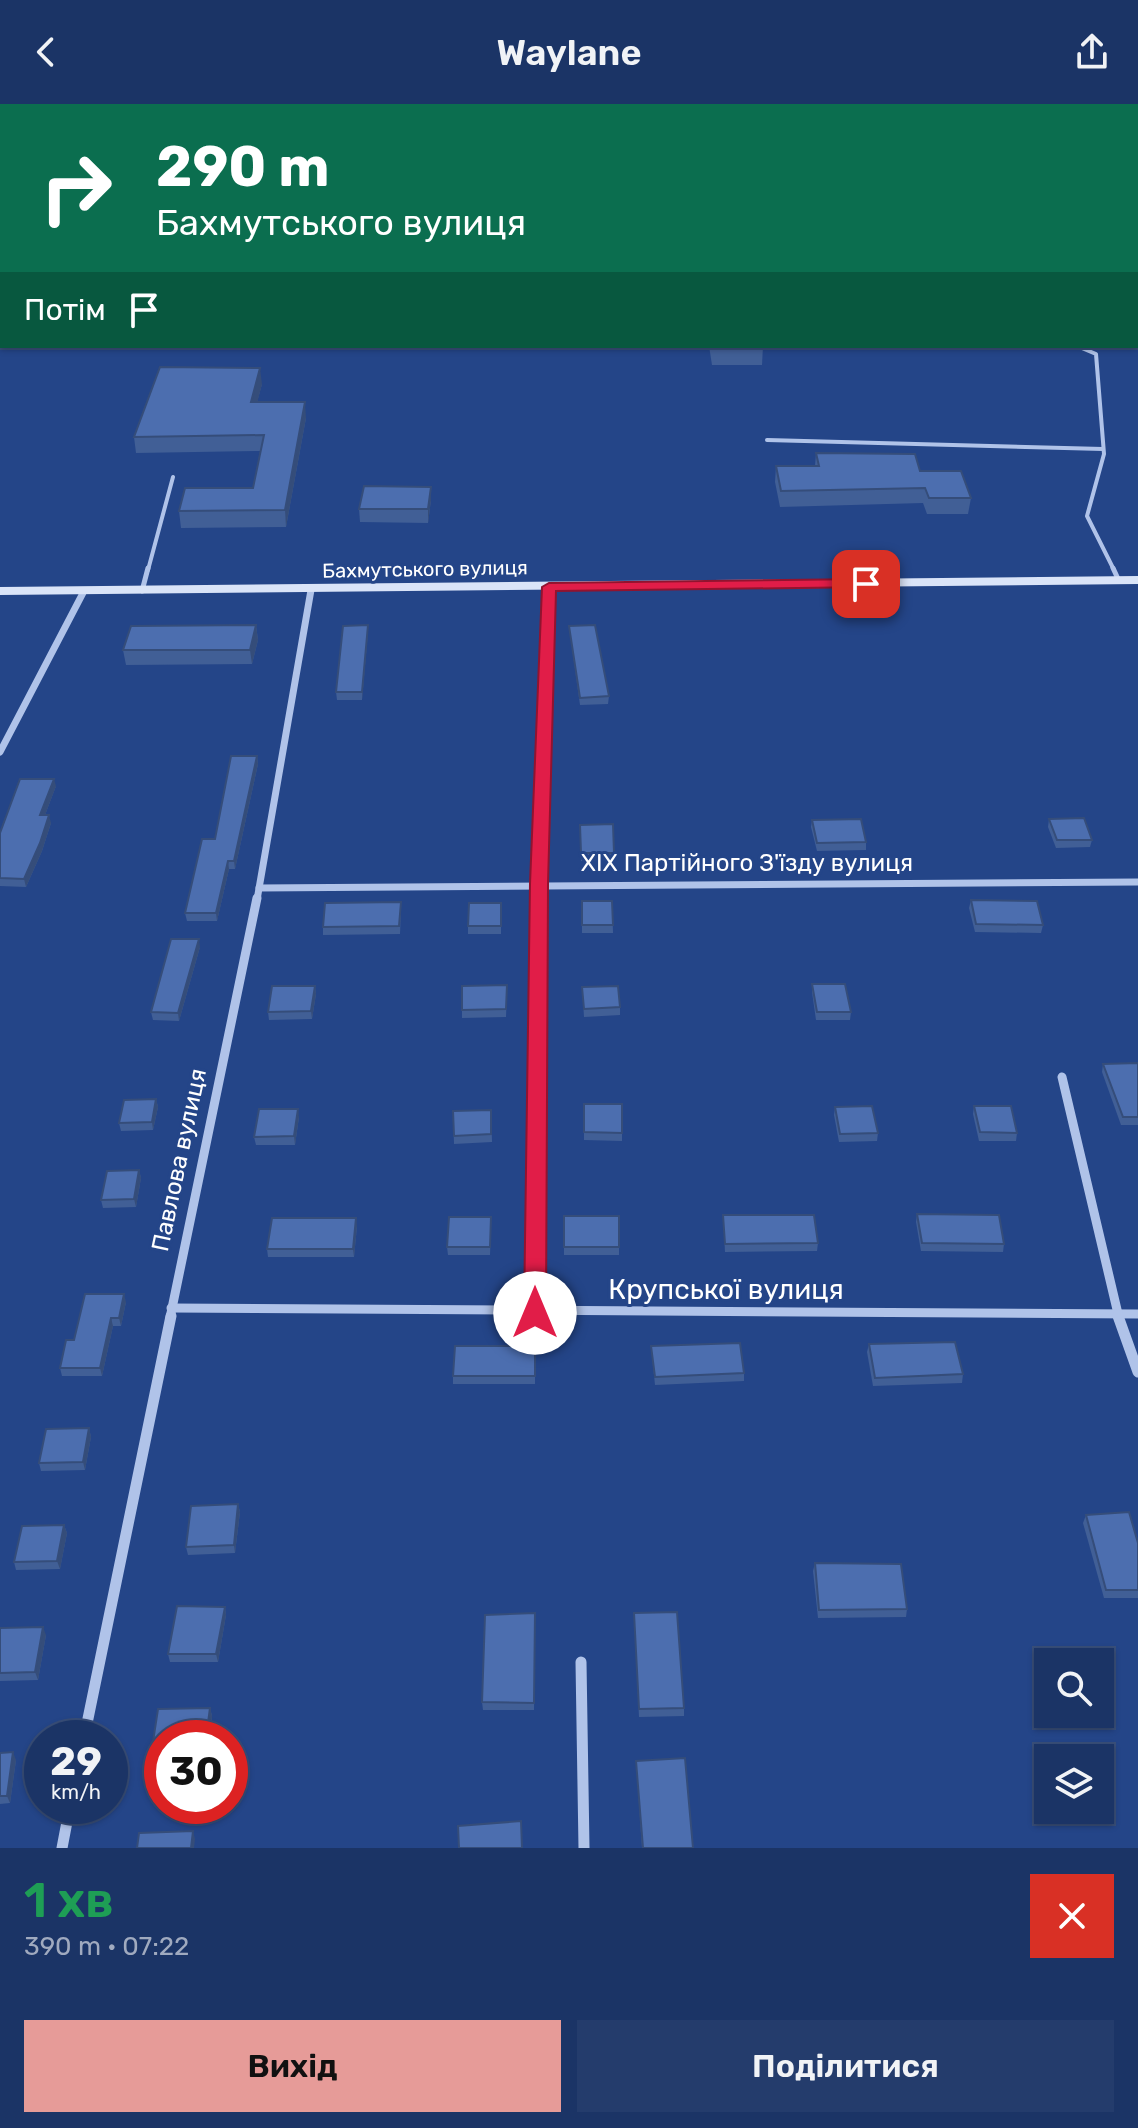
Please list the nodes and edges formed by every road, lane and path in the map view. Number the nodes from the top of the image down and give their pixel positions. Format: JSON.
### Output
{"nodes":[{"id":1,"x":1082,"y":348,"type":"edge"},
{"id":2,"x":767,"y":440,"type":"dead end"},
{"id":3,"x":1103,"y":449,"type":"junction"},
{"id":4,"x":173,"y":477,"type":"dead end"},
{"id":5,"x":1138,"y":580,"type":"edge"},
{"id":6,"x":1119,"y":581,"type":"junction"},
{"id":7,"x":549,"y":587,"type":"junction"},
{"id":8,"x":311,"y":590,"type":"junction"},
{"id":9,"x":0,"y":591,"type":"edge"},
{"id":10,"x":84,"y":591,"type":"junction"},
{"id":11,"x":142,"y":591,"type":"junction"},
{"id":12,"x":0,"y":752,"type":"edge"},
{"id":13,"x":1138,"y":882,"type":"edge"},
{"id":14,"x":539,"y":884,"type":"junction"},
{"id":15,"x":259,"y":888,"type":"junction"},
{"id":16,"x":1062,"y":1077,"type":"dead end"},
{"id":17,"x":171,"y":1308,"type":"junction"},
{"id":18,"x":535,"y":1313,"type":"junction"},
{"id":19,"x":1117,"y":1314,"type":"junction"},
{"id":20,"x":1138,"y":1314,"type":"edge"},
{"id":21,"x":1138,"y":1372,"type":"edge"},
{"id":22,"x":581,"y":1662,"type":"dead end"},
{"id":23,"x":88,"y":1720,"type":"edge"},
{"id":24,"x":67,"y":1824,"type":"edge"},
{"id":25,"x":62,"y":1848,"type":"edge"},
{"id":26,"x":584,"y":1848,"type":"edge"}],
"edges":[{"from":1,"to":3,"type":"lane"},
{"from":2,"to":3,"type":"lane"},
{"from":3,"to":6,"type":"lane"},
{"from":4,"to":11,"type":"lane"},
{"from":5,"to":6,"type":"main road","name":"Бахмутського вулиця"},
{"from":6,"to":7,"type":"main road","name":"Бахмутського вулиця"},
{"from":7,"to":8,"type":"main road","name":"Бахмутського вулиця"},
{"from":7,"to":14,"type":"street"},
{"from":8,"to":11,"type":"main road","name":"Бахмутського вулиця"},
{"from":8,"to":15,"type":"street","name":"Павлова вулиця"},
{"from":9,"to":10,"type":"main road","name":"Бахмутського вулиця"},
{"from":10,"to":11,"type":"main road","name":"Бахмутського вулиця"},
{"from":10,"to":12,"type":"street"},
{"from":13,"to":14,"type":"street","name":"XIX Партійного З'їзду вулиця"},
{"from":14,"to":15,"type":"street","name":"XIX Партійного З'їзду вулиця"},
{"from":14,"to":18,"type":"street"},
{"from":15,"to":17,"type":"street","name":"Павлова вулиця"},
{"from":16,"to":19,"type":"street"},
{"from":17,"to":18,"type":"street","name":"Крупської вулиця"},
{"from":17,"to":23,"type":"street","name":"Павлова вулиця"},
{"from":18,"to":19,"type":"street","name":"Крупської вулиця"},
{"from":19,"to":20,"type":"street","name":"Крупської вулиця"},
{"from":19,"to":21,"type":"street"},
{"from":22,"to":26,"type":"street"},
{"from":24,"to":25,"type":"street"}]}
